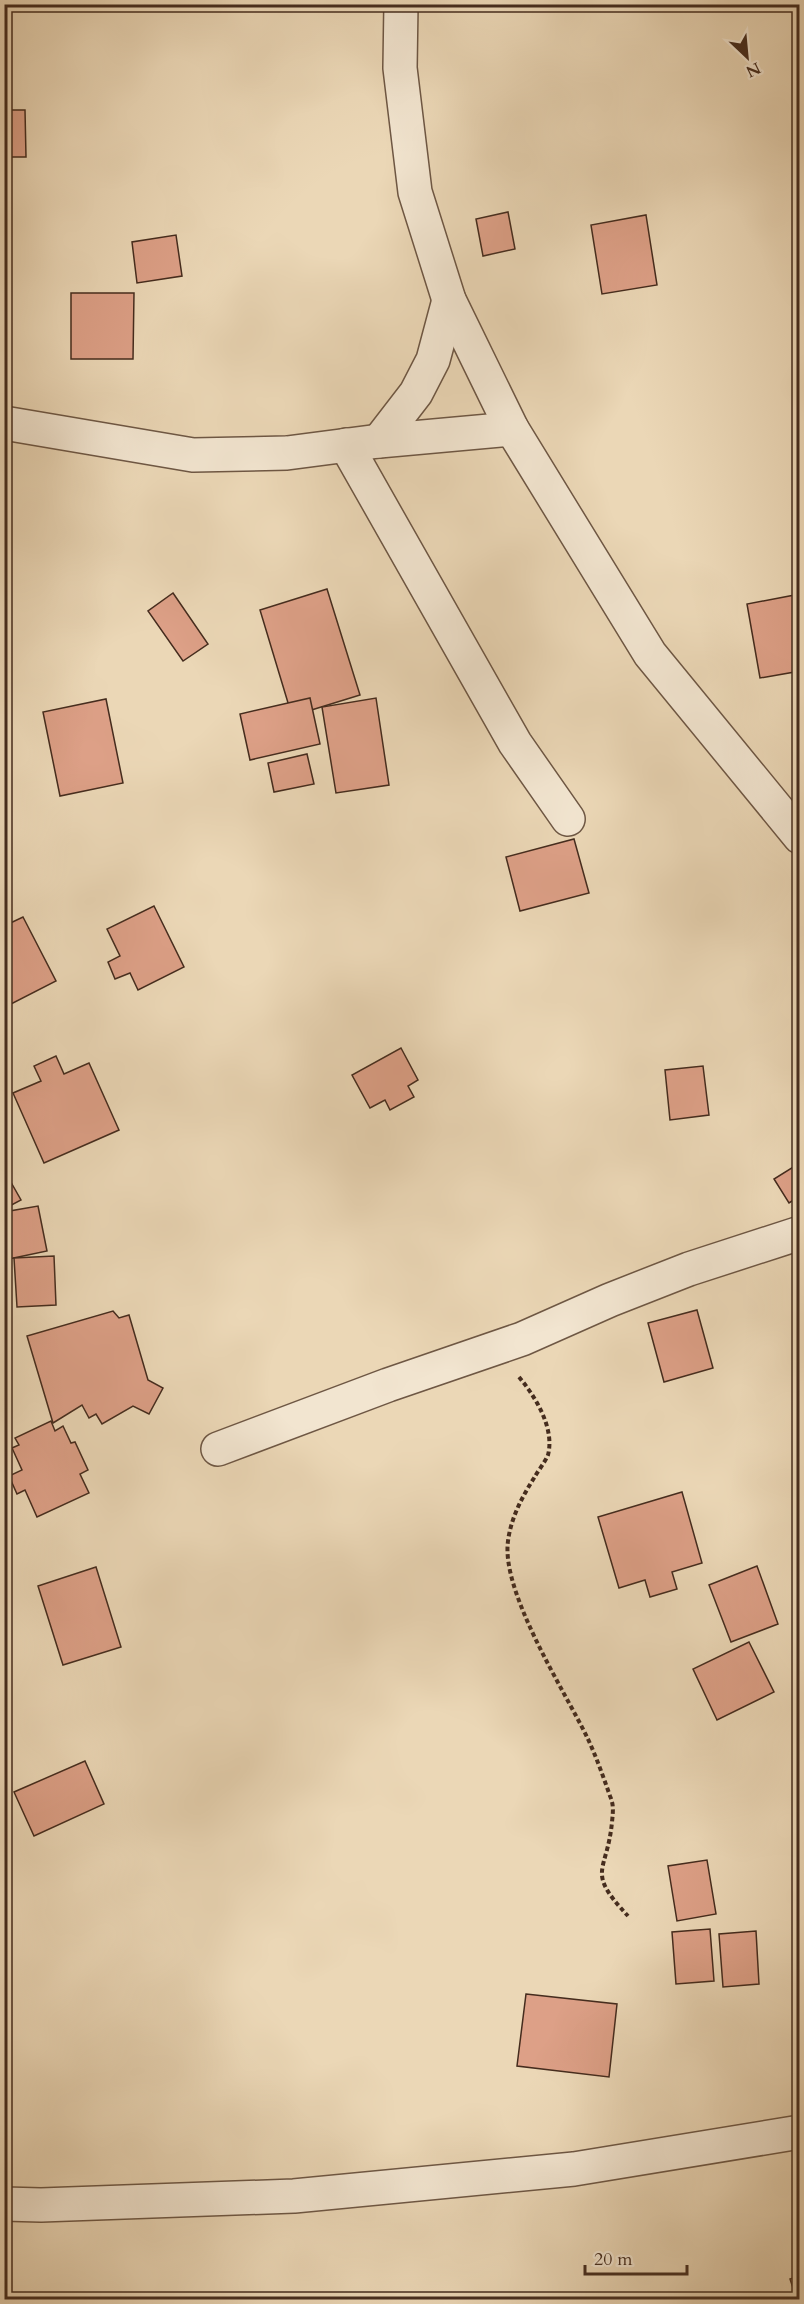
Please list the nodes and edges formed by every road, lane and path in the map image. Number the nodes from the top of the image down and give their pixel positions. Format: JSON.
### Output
{"nodes":[{"id":1,"x":401,"y":4,"type":"edge"},
{"id":2,"x":449,"y":300,"type":"junction"},
{"id":3,"x":4,"y":423,"type":"edge"},
{"id":4,"x":512,"y":429,"type":"junction"},
{"id":5,"x":379,"y":441,"type":"junction"},
{"id":6,"x":346,"y":445,"type":"junction"},
{"id":7,"x":568,"y":819,"type":"dead end"},
{"id":8,"x":800,"y":837,"type":"edge"},
{"id":9,"x":800,"y":1233,"type":"edge"},
{"id":10,"x":495,"y":1349,"type":"junction"},
{"id":11,"x":219,"y":1449,"type":"dead end"},
{"id":12,"x":627,"y":1916,"type":"dead end"},
{"id":13,"x":800,"y":2132,"type":"edge"},
{"id":14,"x":4,"y":2204,"type":"edge"}],
"edges":[{"from":1,"to":2,"type":"street"},
{"from":2,"to":4,"type":"street"},
{"from":2,"to":5,"type":"street"},
{"from":3,"to":6,"type":"street"},
{"from":4,"to":5,"type":"street"},
{"from":4,"to":8,"type":"street"},
{"from":5,"to":6,"type":"street"},
{"from":6,"to":7,"type":"street"},
{"from":9,"to":10,"type":"street"},
{"from":10,"to":11,"type":"street"},
{"from":10,"to":12,"type":"path"},
{"from":13,"to":14,"type":"street"}]}
